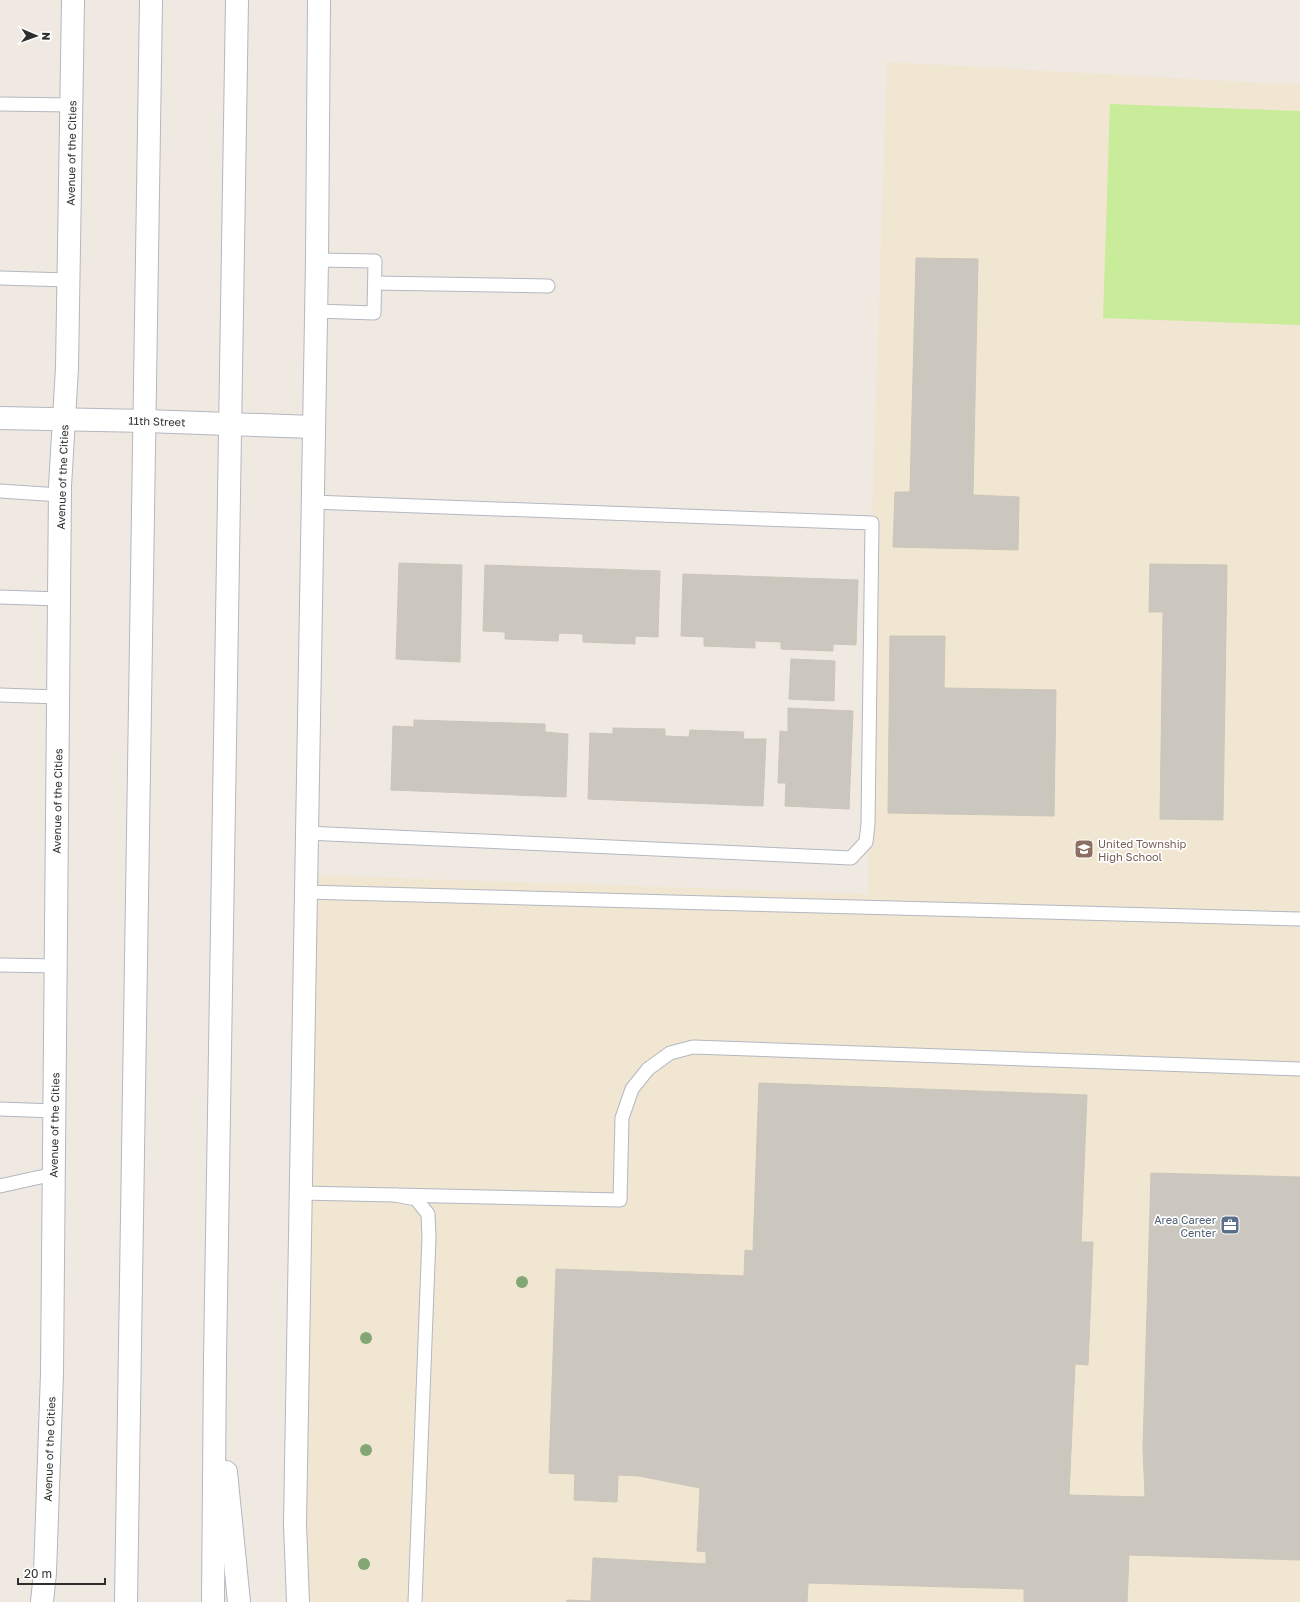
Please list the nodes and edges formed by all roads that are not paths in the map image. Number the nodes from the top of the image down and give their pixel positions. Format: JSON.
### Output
{"nodes":[{"id":1,"x":73,"y":0,"type":"edge"},
{"id":2,"x":151,"y":0,"type":"edge"},
{"id":3,"x":237,"y":0,"type":"edge"},
{"id":4,"x":319,"y":0,"type":"edge"},
{"id":5,"x":0,"y":104,"type":"edge"},
{"id":6,"x":72,"y":105,"type":"junction"},
{"id":7,"x":317,"y":260,"type":"junction"},
{"id":8,"x":0,"y":278,"type":"edge"},
{"id":9,"x":69,"y":280,"type":"junction"},
{"id":10,"x":375,"y":283,"type":"junction"},
{"id":11,"x":548,"y":286,"type":"dead end"},
{"id":12,"x":316,"y":311,"type":"junction"},
{"id":13,"x":0,"y":418,"type":"edge"},
{"id":14,"x":64,"y":419,"type":"junction"},
{"id":15,"x":146,"y":421,"type":"junction"},
{"id":16,"x":230,"y":425,"type":"junction"},
{"id":17,"x":313,"y":427,"type":"junction"},
{"id":18,"x":0,"y":491,"type":"edge"},
{"id":19,"x":60,"y":495,"type":"junction"},
{"id":20,"x":312,"y":502,"type":"junction"},
{"id":21,"x":0,"y":597,"type":"edge"},
{"id":22,"x":59,"y":599,"type":"junction"},
{"id":23,"x":0,"y":695,"type":"edge"},
{"id":24,"x":58,"y":697,"type":"junction"},
{"id":25,"x":306,"y":833,"type":"junction"},
{"id":26,"x":305,"y":892,"type":"junction"},
{"id":27,"x":1300,"y":919,"type":"edge"},
{"id":28,"x":0,"y":965,"type":"edge"},
{"id":29,"x":56,"y":966,"type":"junction"},
{"id":30,"x":1300,"y":1069,"type":"edge"},
{"id":31,"x":0,"y":1109,"type":"edge"},
{"id":32,"x":54,"y":1111,"type":"junction"},
{"id":33,"x":54,"y":1174,"type":"junction"},
{"id":34,"x":0,"y":1186,"type":"edge"},
{"id":35,"x":300,"y":1193,"type":"junction"},
{"id":36,"x":395,"y":1195,"type":"junction"},
{"id":37,"x":215,"y":1360,"type":"junction"},
{"id":38,"x":127,"y":1577,"type":"dead end"},
{"id":39,"x":42,"y":1602,"type":"edge"},
{"id":40,"x":127,"y":1602,"type":"edge"},
{"id":41,"x":213,"y":1602,"type":"edge"},
{"id":42,"x":239,"y":1602,"type":"edge"},
{"id":43,"x":298,"y":1602,"type":"edge"},
{"id":44,"x":415,"y":1602,"type":"edge"}],
"edges":[{"from":1,"to":6,"type":"street","name":"Avenue of the Cities"},
{"from":2,"to":15,"type":"street"},
{"from":3,"to":16,"type":"street"},
{"from":4,"to":7,"type":"street"},
{"from":5,"to":6,"type":"lane"},
{"from":6,"to":9,"type":"street","name":"Avenue of the Cities"},
{"from":7,"to":10,"type":"lane"},
{"from":7,"to":12,"type":"street"},
{"from":8,"to":9,"type":"lane"},
{"from":9,"to":14,"type":"street","name":"Avenue of the Cities"},
{"from":10,"to":11,"type":"lane"},
{"from":10,"to":12,"type":"lane"},
{"from":12,"to":17,"type":"street"},
{"from":13,"to":14,"type":"street","name":"11th Street"},
{"from":14,"to":15,"type":"street","name":"11th Street"},
{"from":14,"to":19,"type":"street","name":"Avenue of the Cities"},
{"from":15,"to":16,"type":"street","name":"11th Street"},
{"from":15,"to":40,"type":"street"},
{"from":16,"to":17,"type":"street","name":"11th Street"},
{"from":16,"to":37,"type":"street"},
{"from":17,"to":20,"type":"street"},
{"from":18,"to":19,"type":"lane"},
{"from":19,"to":22,"type":"street","name":"Avenue of the Cities"},
{"from":20,"to":25,"type":"street"},
{"from":20,"to":25,"type":"lane"},
{"from":21,"to":22,"type":"lane"},
{"from":22,"to":24,"type":"street","name":"Avenue of the Cities"},
{"from":23,"to":24,"type":"lane"},
{"from":24,"to":29,"type":"street","name":"Avenue of the Cities"},
{"from":25,"to":26,"type":"street"},
{"from":26,"to":27,"type":"lane"},
{"from":26,"to":35,"type":"street"},
{"from":28,"to":29,"type":"lane"},
{"from":29,"to":32,"type":"street","name":"Avenue of the Cities"},
{"from":30,"to":36,"type":"lane"},
{"from":31,"to":32,"type":"lane"},
{"from":32,"to":33,"type":"street","name":"Avenue of the Cities"},
{"from":33,"to":34,"type":"lane"},
{"from":33,"to":39,"type":"street","name":"Avenue of the Cities"},
{"from":35,"to":36,"type":"lane"},
{"from":35,"to":43,"type":"street"},
{"from":36,"to":44,"type":"lane"},
{"from":37,"to":41,"type":"street"},
{"from":37,"to":42,"type":"street"},
{"from":38,"to":40,"type":"street"}]}
